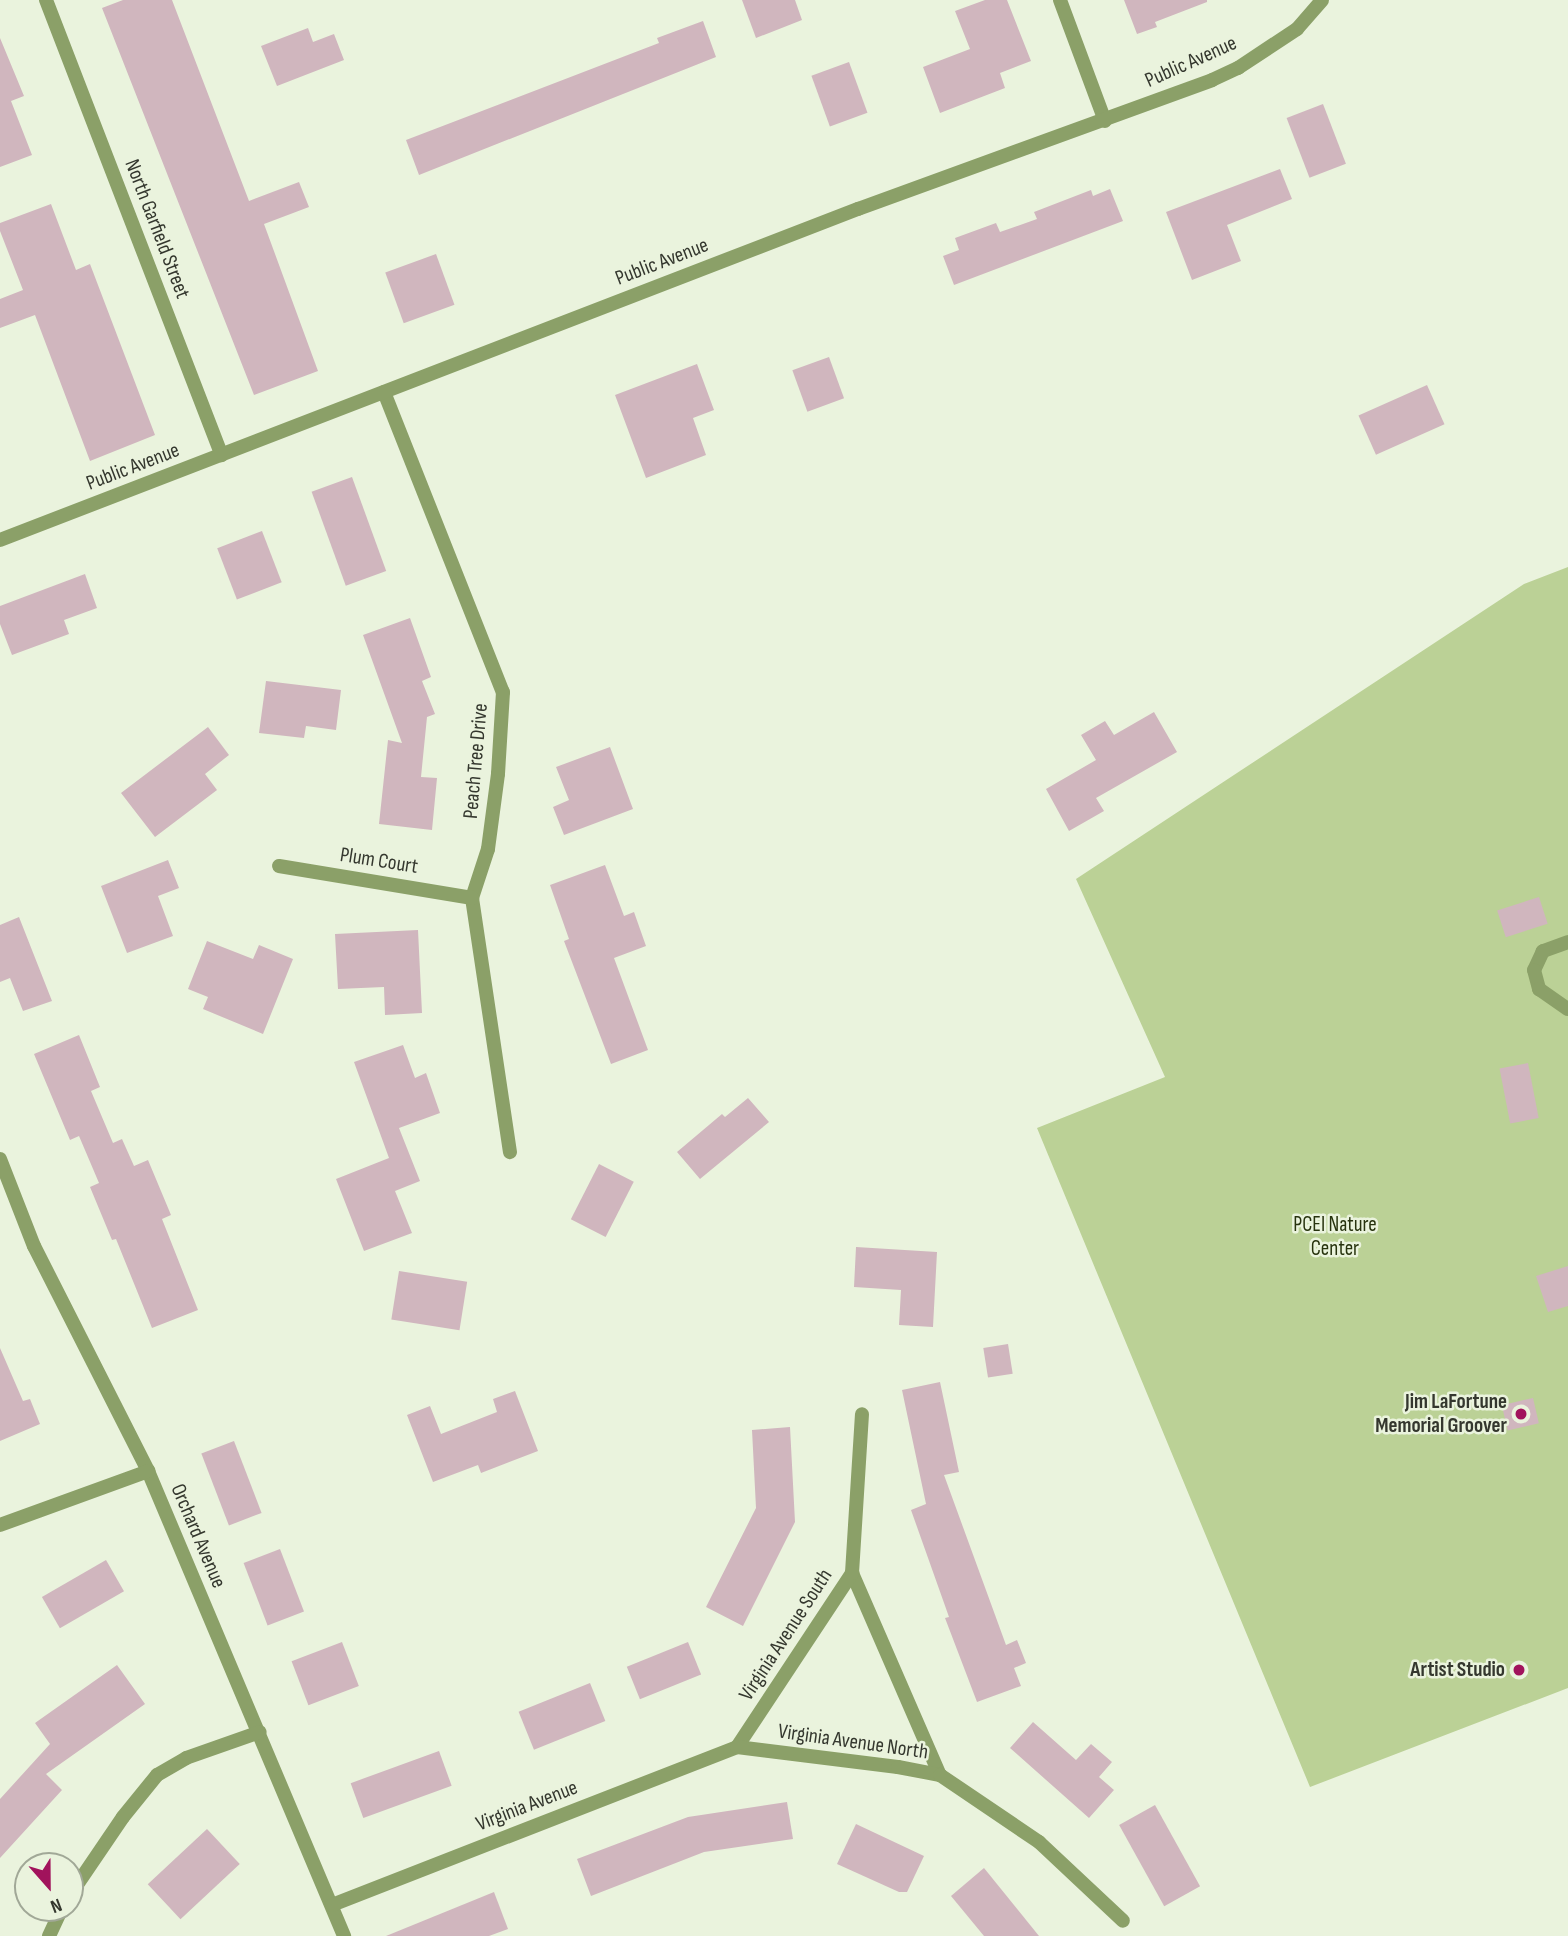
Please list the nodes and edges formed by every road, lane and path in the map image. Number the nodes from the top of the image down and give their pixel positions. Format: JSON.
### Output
{"nodes":[{"id":1,"x":46,"y":0,"type":"edge"},
{"id":2,"x":1060,"y":0,"type":"edge"},
{"id":3,"x":1319,"y":2,"type":"edge"},
{"id":4,"x":1105,"y":121,"type":"junction"},
{"id":5,"x":384,"y":392,"type":"junction"},
{"id":6,"x":222,"y":455,"type":"junction"},
{"id":7,"x":0,"y":540,"type":"edge"},
{"id":8,"x":279,"y":866,"type":"dead end"},
{"id":9,"x":472,"y":898,"type":"junction"},
{"id":10,"x":1568,"y":942,"type":"edge"},
{"id":11,"x":1568,"y":1010,"type":"edge"},
{"id":12,"x":510,"y":1152,"type":"dead end"},
{"id":13,"x":0,"y":1158,"type":"edge"},
{"id":14,"x":862,"y":1414,"type":"dead end"},
{"id":15,"x":148,"y":1471,"type":"junction"},
{"id":16,"x":0,"y":1525,"type":"edge"},
{"id":17,"x":852,"y":1573,"type":"junction"},
{"id":18,"x":260,"y":1732,"type":"junction"},
{"id":19,"x":737,"y":1748,"type":"junction"},
{"id":20,"x":940,"y":1775,"type":"junction"},
{"id":21,"x":84,"y":1874,"type":"edge"},
{"id":22,"x":332,"y":1905,"type":"junction"},
{"id":23,"x":1123,"y":1921,"type":"dead end"},
{"id":24,"x":345,"y":1936,"type":"edge"}],
"edges":[{"from":1,"to":6,"type":"street","name":"North Garfield Street"},
{"from":2,"to":4,"type":"street"},
{"from":3,"to":4,"type":"street","name":"Public Avenue"},
{"from":4,"to":5,"type":"street","name":"Public Avenue"},
{"from":5,"to":6,"type":"street","name":"Public Avenue"},
{"from":5,"to":9,"type":"street","name":"Peach Tree Drive"},
{"from":6,"to":7,"type":"street","name":"Public Avenue"},
{"from":8,"to":9,"type":"street","name":"Plum Court"},
{"from":9,"to":12,"type":"street","name":"Peach Tree Drive"},
{"from":10,"to":11,"type":"street"},
{"from":13,"to":15,"type":"street","name":"Orchard Avenue"},
{"from":14,"to":17,"type":"street","name":"Virginia Avenue South"},
{"from":15,"to":16,"type":"street"},
{"from":15,"to":18,"type":"street","name":"Orchard Avenue"},
{"from":17,"to":19,"type":"street","name":"Virginia Avenue South"},
{"from":17,"to":20,"type":"street"},
{"from":18,"to":21,"type":"street"},
{"from":18,"to":22,"type":"street","name":"Orchard Avenue"},
{"from":19,"to":20,"type":"street","name":"Virginia Avenue North"},
{"from":19,"to":22,"type":"street","name":"Virginia Avenue"},
{"from":20,"to":23,"type":"street","name":"Virginia Avenue North"},
{"from":22,"to":24,"type":"street","name":"Orchard Avenue"}]}
